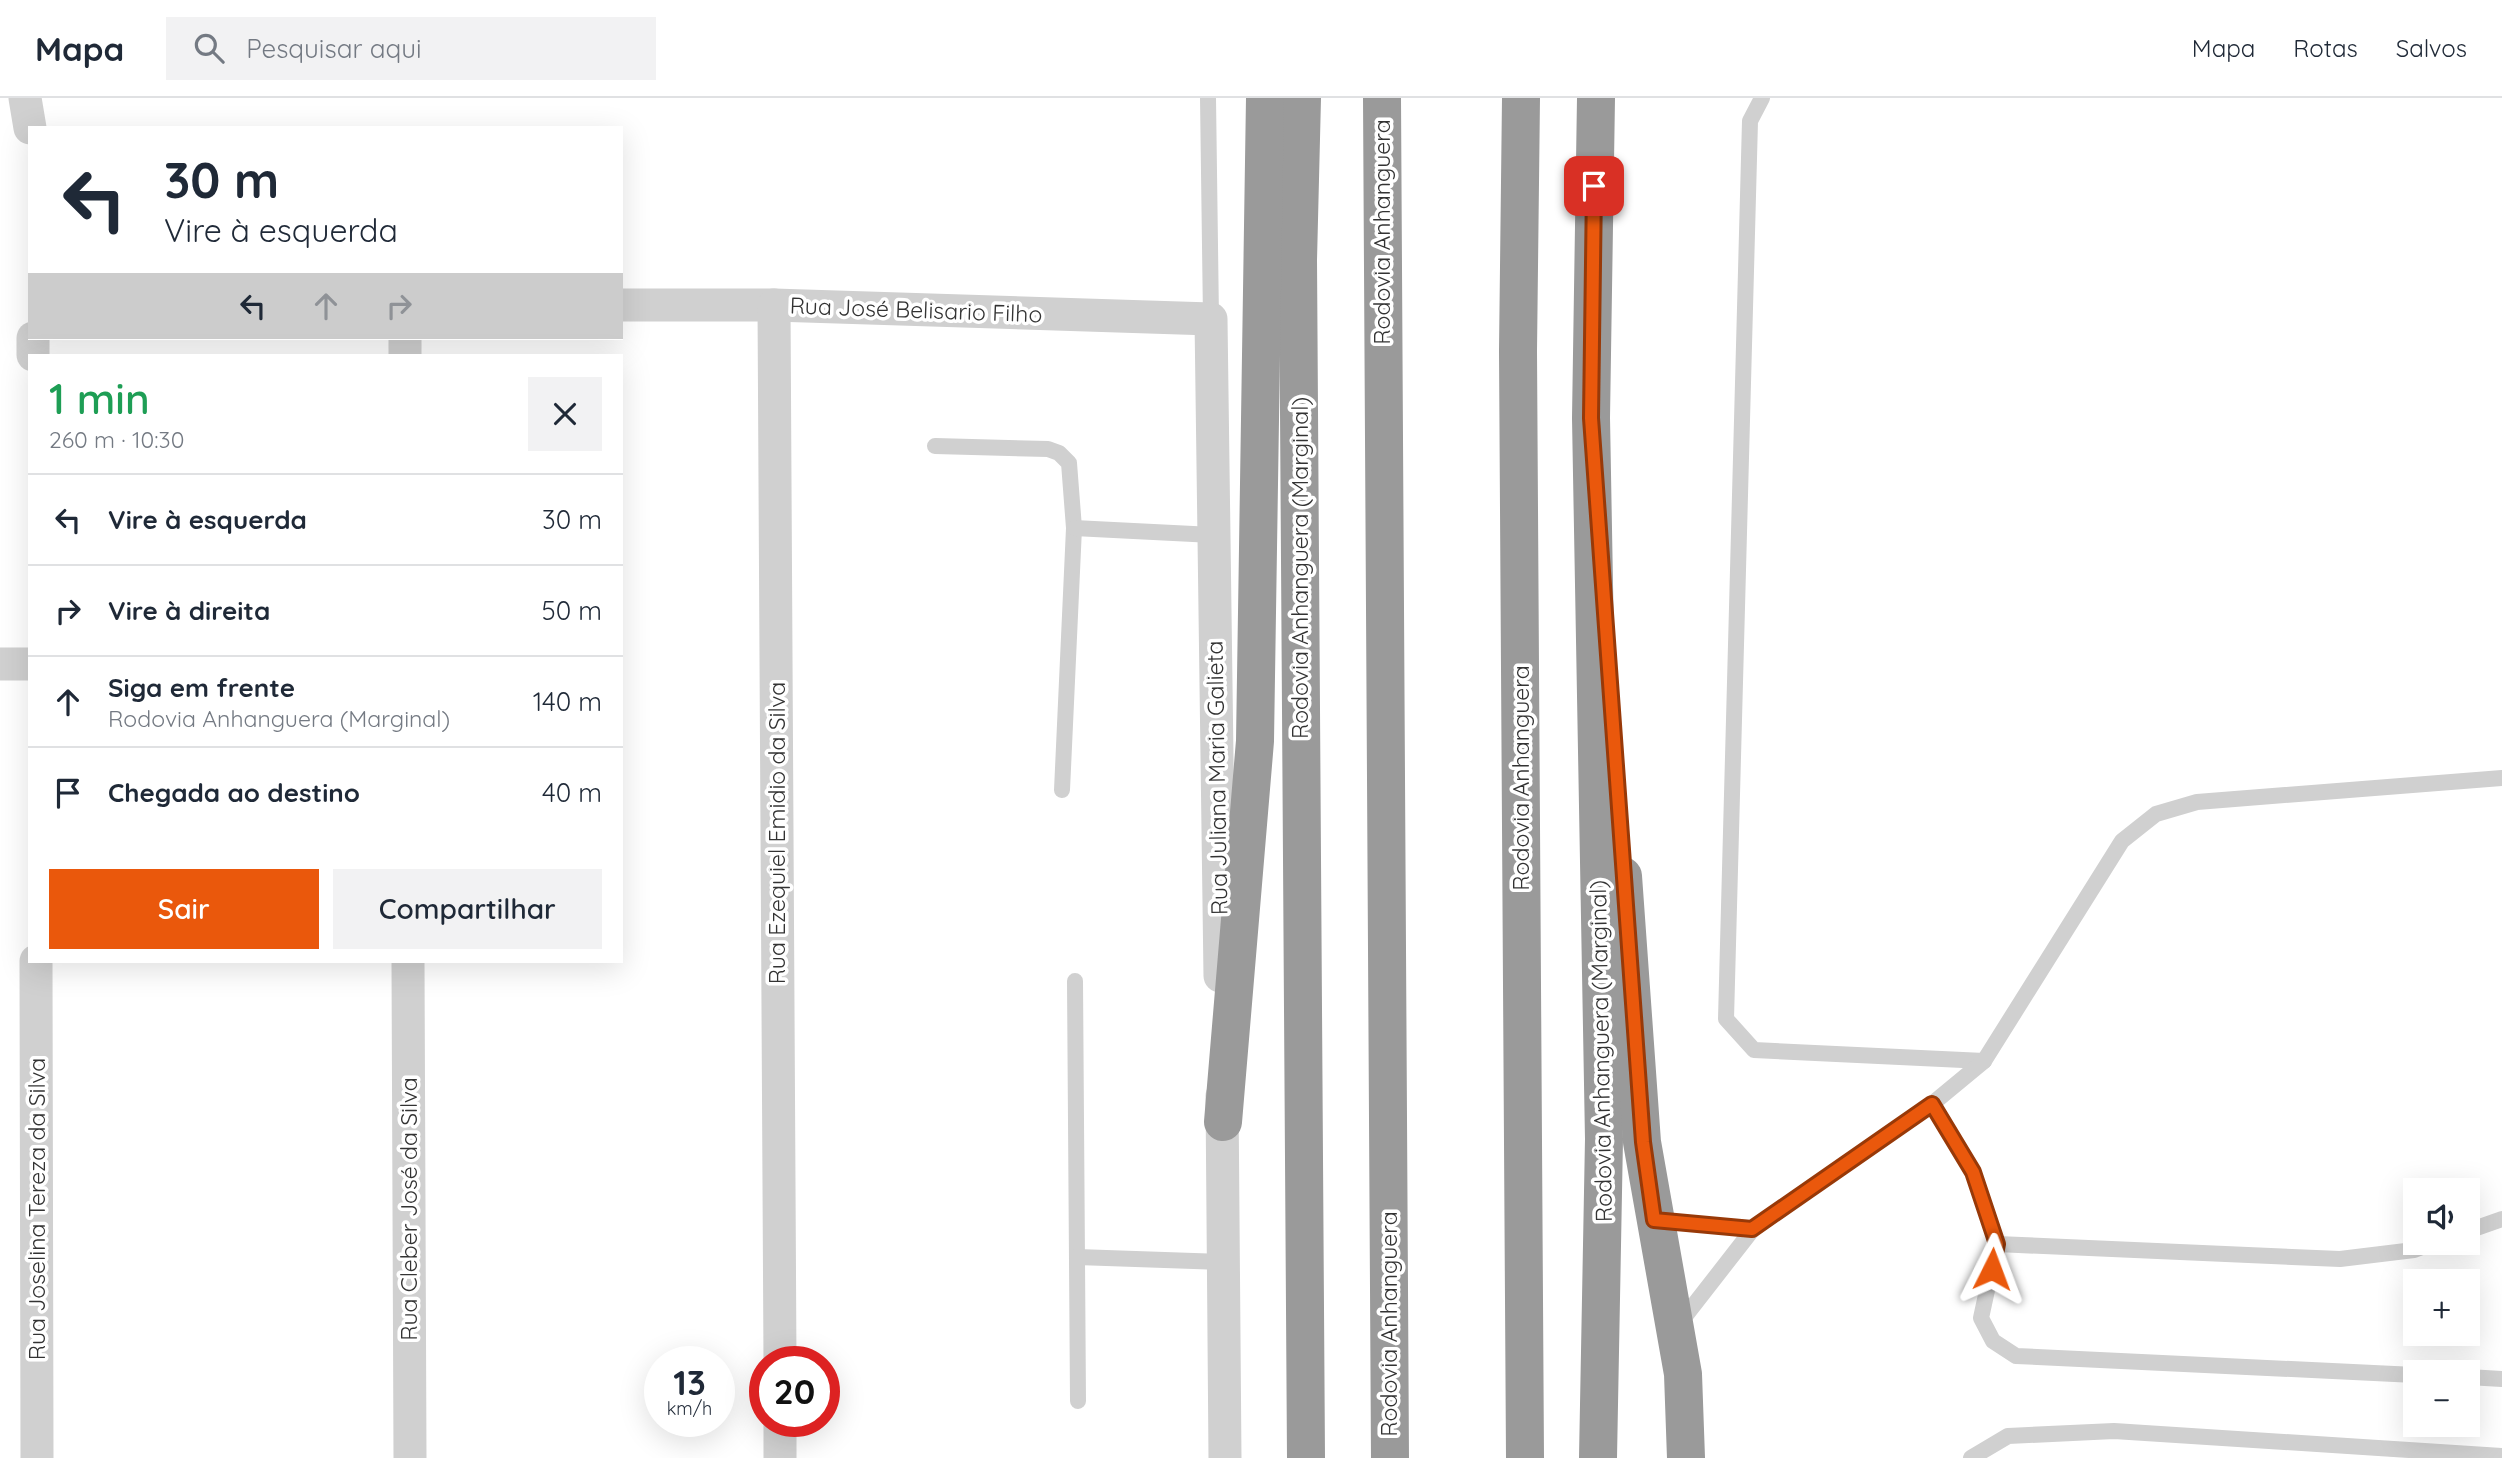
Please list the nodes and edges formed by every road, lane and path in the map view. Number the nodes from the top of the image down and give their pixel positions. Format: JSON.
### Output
{"nodes":[{"id":1,"x":26,"y":98,"type":"edge"},
{"id":2,"x":1208,"y":98,"type":"edge"},
{"id":3,"x":1265,"y":98,"type":"edge"},
{"id":4,"x":1302,"y":98,"type":"edge"},
{"id":5,"x":1382,"y":98,"type":"edge"},
{"id":6,"x":1521,"y":98,"type":"edge"},
{"id":7,"x":1596,"y":98,"type":"edge"},
{"id":8,"x":1762,"y":98,"type":"edge"},
{"id":9,"x":30,"y":126,"type":"edge"},
{"id":10,"x":774,"y":305,"type":"junction"},
{"id":11,"x":623,"y":306,"type":"edge"},
{"id":12,"x":1211,"y":319,"type":"junction"},
{"id":13,"x":1591,"y":418,"type":"junction"},
{"id":14,"x":935,"y":446,"type":"dead end"},
{"id":15,"x":1074,"y":527,"type":"junction"},
{"id":16,"x":1213,"y":534,"type":"junction"},
{"id":17,"x":0,"y":664,"type":"edge"},
{"id":18,"x":28,"y":664,"type":"edge"},
{"id":19,"x":2502,"y":778,"type":"edge"},
{"id":20,"x":1062,"y":790,"type":"dead end"},
{"id":21,"x":36,"y":963,"type":"edge"},
{"id":22,"x":408,"y":963,"type":"edge"},
{"id":23,"x":1075,"y":981,"type":"dead end"},
{"id":24,"x":1983,"y":1061,"type":"junction"},
{"id":25,"x":1932,"y":1104,"type":"junction"},
{"id":26,"x":1223,"y":1122,"type":"junction"},
{"id":27,"x":2502,"y":1219,"type":"edge"},
{"id":28,"x":1654,"y":1220,"type":"junction"},
{"id":29,"x":2480,"y":1227,"type":"edge"},
{"id":30,"x":1752,"y":1229,"type":"junction"},
{"id":31,"x":1997,"y":1244,"type":"junction"},
{"id":32,"x":2403,"y":1251,"type":"edge"},
{"id":33,"x":1077,"y":1257,"type":"junction"},
{"id":34,"x":1223,"y":1262,"type":"junction"},
{"id":35,"x":1675,"y":1329,"type":"junction"},
{"id":36,"x":780,"y":1346,"type":"edge"},
{"id":37,"x":2403,"y":1374,"type":"edge"},
{"id":38,"x":2480,"y":1378,"type":"edge"},
{"id":39,"x":2502,"y":1379,"type":"edge"},
{"id":40,"x":1078,"y":1401,"type":"dead end"},
{"id":41,"x":780,"y":1437,"type":"edge"},
{"id":42,"x":1694,"y":1454,"type":"edge"},
{"id":43,"x":2502,"y":1456,"type":"edge"},
{"id":44,"x":37,"y":1458,"type":"edge"},
{"id":45,"x":410,"y":1458,"type":"edge"},
{"id":46,"x":780,"y":1458,"type":"edge"},
{"id":47,"x":1224,"y":1458,"type":"edge"},
{"id":48,"x":1306,"y":1458,"type":"edge"},
{"id":49,"x":1390,"y":1458,"type":"edge"},
{"id":50,"x":1525,"y":1458,"type":"edge"},
{"id":51,"x":1598,"y":1458,"type":"edge"},
{"id":52,"x":1971,"y":1458,"type":"edge"}],
"edges":[{"from":1,"to":9,"type":"street"},
{"from":2,"to":12,"type":"lane","name":"Rua Juliana Maria Galieta"},
{"from":3,"to":26,"type":"highway"},
{"from":4,"to":48,"type":"highway","name":"Rodovia Anhanguera (Marginal)"},
{"from":5,"to":49,"type":"highway","name":"Rodovia Anhanguera"},
{"from":6,"to":50,"type":"highway","name":"Rodovia Anhanguera"},
{"from":7,"to":13,"type":"highway","name":"Rodovia Anhanguera (Marginal)"},
{"from":8,"to":24,"type":"lane"},
{"from":10,"to":11,"type":"street","name":"Rua José Belisario Filho"},
{"from":10,"to":12,"type":"street","name":"Rua José Belisario Filho"},
{"from":10,"to":36,"type":"street","name":"Rua Ezequiel Emidio da Silva"},
{"from":12,"to":16,"type":"street","name":"Rua Juliana Maria Galieta"},
{"from":13,"to":28,"type":"highway"},
{"from":13,"to":51,"type":"highway","name":"Rodovia Anhanguera (Marginal)"},
{"from":14,"to":15,"type":"lane"},
{"from":15,"to":16,"type":"lane"},
{"from":15,"to":20,"type":"lane"},
{"from":16,"to":26,"type":"street","name":"Rua Juliana Maria Galieta"},
{"from":17,"to":18,"type":"street"},
{"from":19,"to":24,"type":"lane"},
{"from":21,"to":44,"type":"street","name":"Rua Joselina Tereza da Silva"},
{"from":22,"to":45,"type":"street","name":"Rua Cleber José da Silva"},
{"from":23,"to":33,"type":"lane"},
{"from":24,"to":25,"type":"lane"},
{"from":25,"to":30,"type":"lane"},
{"from":25,"to":31,"type":"lane"},
{"from":26,"to":34,"type":"street","name":"Rua Juliana Maria Galieta"},
{"from":27,"to":29,"type":"lane"},
{"from":28,"to":30,"type":"lane"},
{"from":28,"to":35,"type":"highway"},
{"from":30,"to":35,"type":"lane"},
{"from":31,"to":32,"type":"lane"},
{"from":31,"to":37,"type":"lane"},
{"from":33,"to":34,"type":"lane"},
{"from":33,"to":40,"type":"lane"},
{"from":34,"to":47,"type":"street","name":"Rua Juliana Maria Galieta"},
{"from":35,"to":42,"type":"highway"},
{"from":38,"to":39,"type":"lane"},
{"from":41,"to":46,"type":"street"},
{"from":43,"to":52,"type":"lane"}]}
